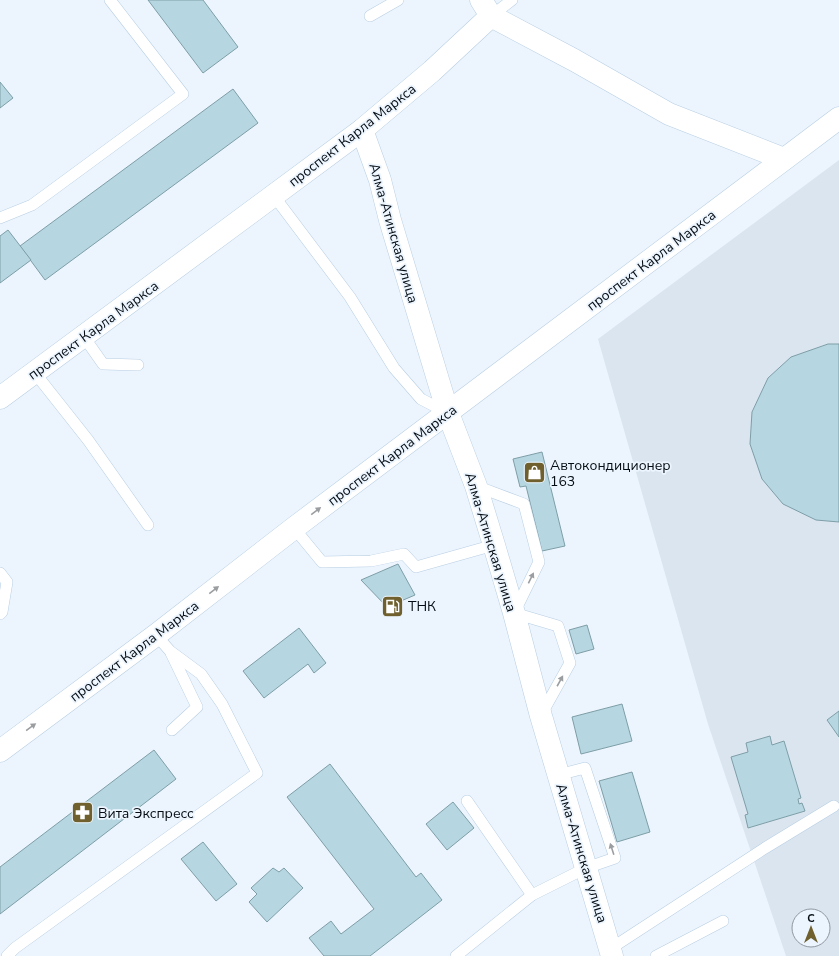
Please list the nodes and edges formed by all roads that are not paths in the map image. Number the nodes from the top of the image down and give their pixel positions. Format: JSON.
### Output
{"nodes":[{"id":1,"x":110,"y":0,"type":"edge"},
{"id":2,"x":398,"y":0,"type":"edge"},
{"id":3,"x":512,"y":0,"type":"edge"},
{"id":4,"x":486,"y":8,"type":"edge"},
{"id":5,"x":370,"y":16,"type":"dead end"},
{"id":6,"x":839,"y":118,"type":"edge"},
{"id":7,"x":362,"y":130,"type":"junction"},
{"id":8,"x":784,"y":159,"type":"junction"},
{"id":9,"x":274,"y":196,"type":"junction"},
{"id":10,"x":0,"y":218,"type":"edge"},
{"id":11,"x":84,"y":337,"type":"junction"},
{"id":12,"x":138,"y":365,"type":"dead end"},
{"id":13,"x":35,"y":373,"type":"junction"},
{"id":14,"x":0,"y":398,"type":"edge"},
{"id":15,"x":448,"y":413,"type":"junction"},
{"id":16,"x":476,"y":486,"type":"junction"},
{"id":17,"x":148,"y":525,"type":"dead end"},
{"id":18,"x":294,"y":528,"type":"junction"},
{"id":19,"x":494,"y":545,"type":"junction"},
{"id":20,"x":0,"y":573,"type":"edge"},
{"id":21,"x":514,"y":613,"type":"junction"},
{"id":22,"x":0,"y":614,"type":"edge"},
{"id":23,"x":163,"y":643,"type":"junction"},
{"id":24,"x":541,"y":716,"type":"junction"},
{"id":25,"x":172,"y":730,"type":"dead end"},
{"id":26,"x":0,"y":751,"type":"edge"},
{"id":27,"x":558,"y":775,"type":"junction"},
{"id":28,"x":467,"y":801,"type":"dead end"},
{"id":29,"x":834,"y":806,"type":"dead end"},
{"id":30,"x":586,"y":868,"type":"junction"},
{"id":31,"x":532,"y":895,"type":"junction"},
{"id":32,"x":723,"y":921,"type":"dead end"},
{"id":33,"x":611,"y":952,"type":"edge"},
{"id":34,"x":7,"y":956,"type":"edge"},
{"id":35,"x":456,"y":956,"type":"edge"},
{"id":36,"x":656,"y":956,"type":"edge"}],
"edges":[{"from":1,"to":10,"type":"lane"},
{"from":2,"to":5,"type":"lane"},
{"from":3,"to":4,"type":"lane"},
{"from":4,"to":7,"type":"main road","name":"проспект Карла Маркса"},
{"from":4,"to":8,"type":"main road"},
{"from":6,"to":8,"type":"main road","name":"проспект Карла Маркса"},
{"from":7,"to":9,"type":"main road","name":"проспект Карла Маркса"},
{"from":7,"to":15,"type":"main road","name":"Алма-Атинская улица"},
{"from":8,"to":15,"type":"main road","name":"проспект Карла Маркса"},
{"from":9,"to":11,"type":"main road","name":"проспект Карла Маркса"},
{"from":9,"to":15,"type":"lane"},
{"from":11,"to":12,"type":"lane"},
{"from":11,"to":13,"type":"main road","name":"проспект Карла Маркса"},
{"from":13,"to":14,"type":"main road","name":"проспект Карла Маркса"},
{"from":13,"to":17,"type":"lane"},
{"from":15,"to":16,"type":"main road","name":"Алма-Атинская улица"},
{"from":18,"to":15,"type":"main road","name":"проспект Карла Маркса","one_way":true},
{"from":16,"to":19,"type":"main road","name":"Алма-Атинская улица"},
{"from":21,"to":16,"type":"lane","one_way":true},
{"from":18,"to":19,"type":"lane"},
{"from":23,"to":18,"type":"main road","name":"проспект Карла Маркса","one_way":true},
{"from":19,"to":21,"type":"main road","name":"Алма-Атинская улица"},
{"from":20,"to":22,"type":"lane"},
{"from":21,"to":24,"type":"main road","name":"Алма-Атинская улица"},
{"from":24,"to":21,"type":"lane","one_way":true},
{"from":23,"to":25,"type":"lane"},
{"from":26,"to":23,"type":"main road","name":"проспект Карла Маркса","one_way":true},
{"from":23,"to":34,"type":"lane"},
{"from":24,"to":27,"type":"main road","name":"Алма-Атинская улица"},
{"from":27,"to":30,"type":"main road","name":"Алма-Атинская улица"},
{"from":30,"to":27,"type":"lane","one_way":true},
{"from":28,"to":31,"type":"lane"},
{"from":29,"to":33,"type":"lane"},
{"from":30,"to":31,"type":"lane"},
{"from":30,"to":33,"type":"main road","name":"Алма-Атинская улица"},
{"from":31,"to":35,"type":"lane"},
{"from":32,"to":36,"type":"lane"}]}
